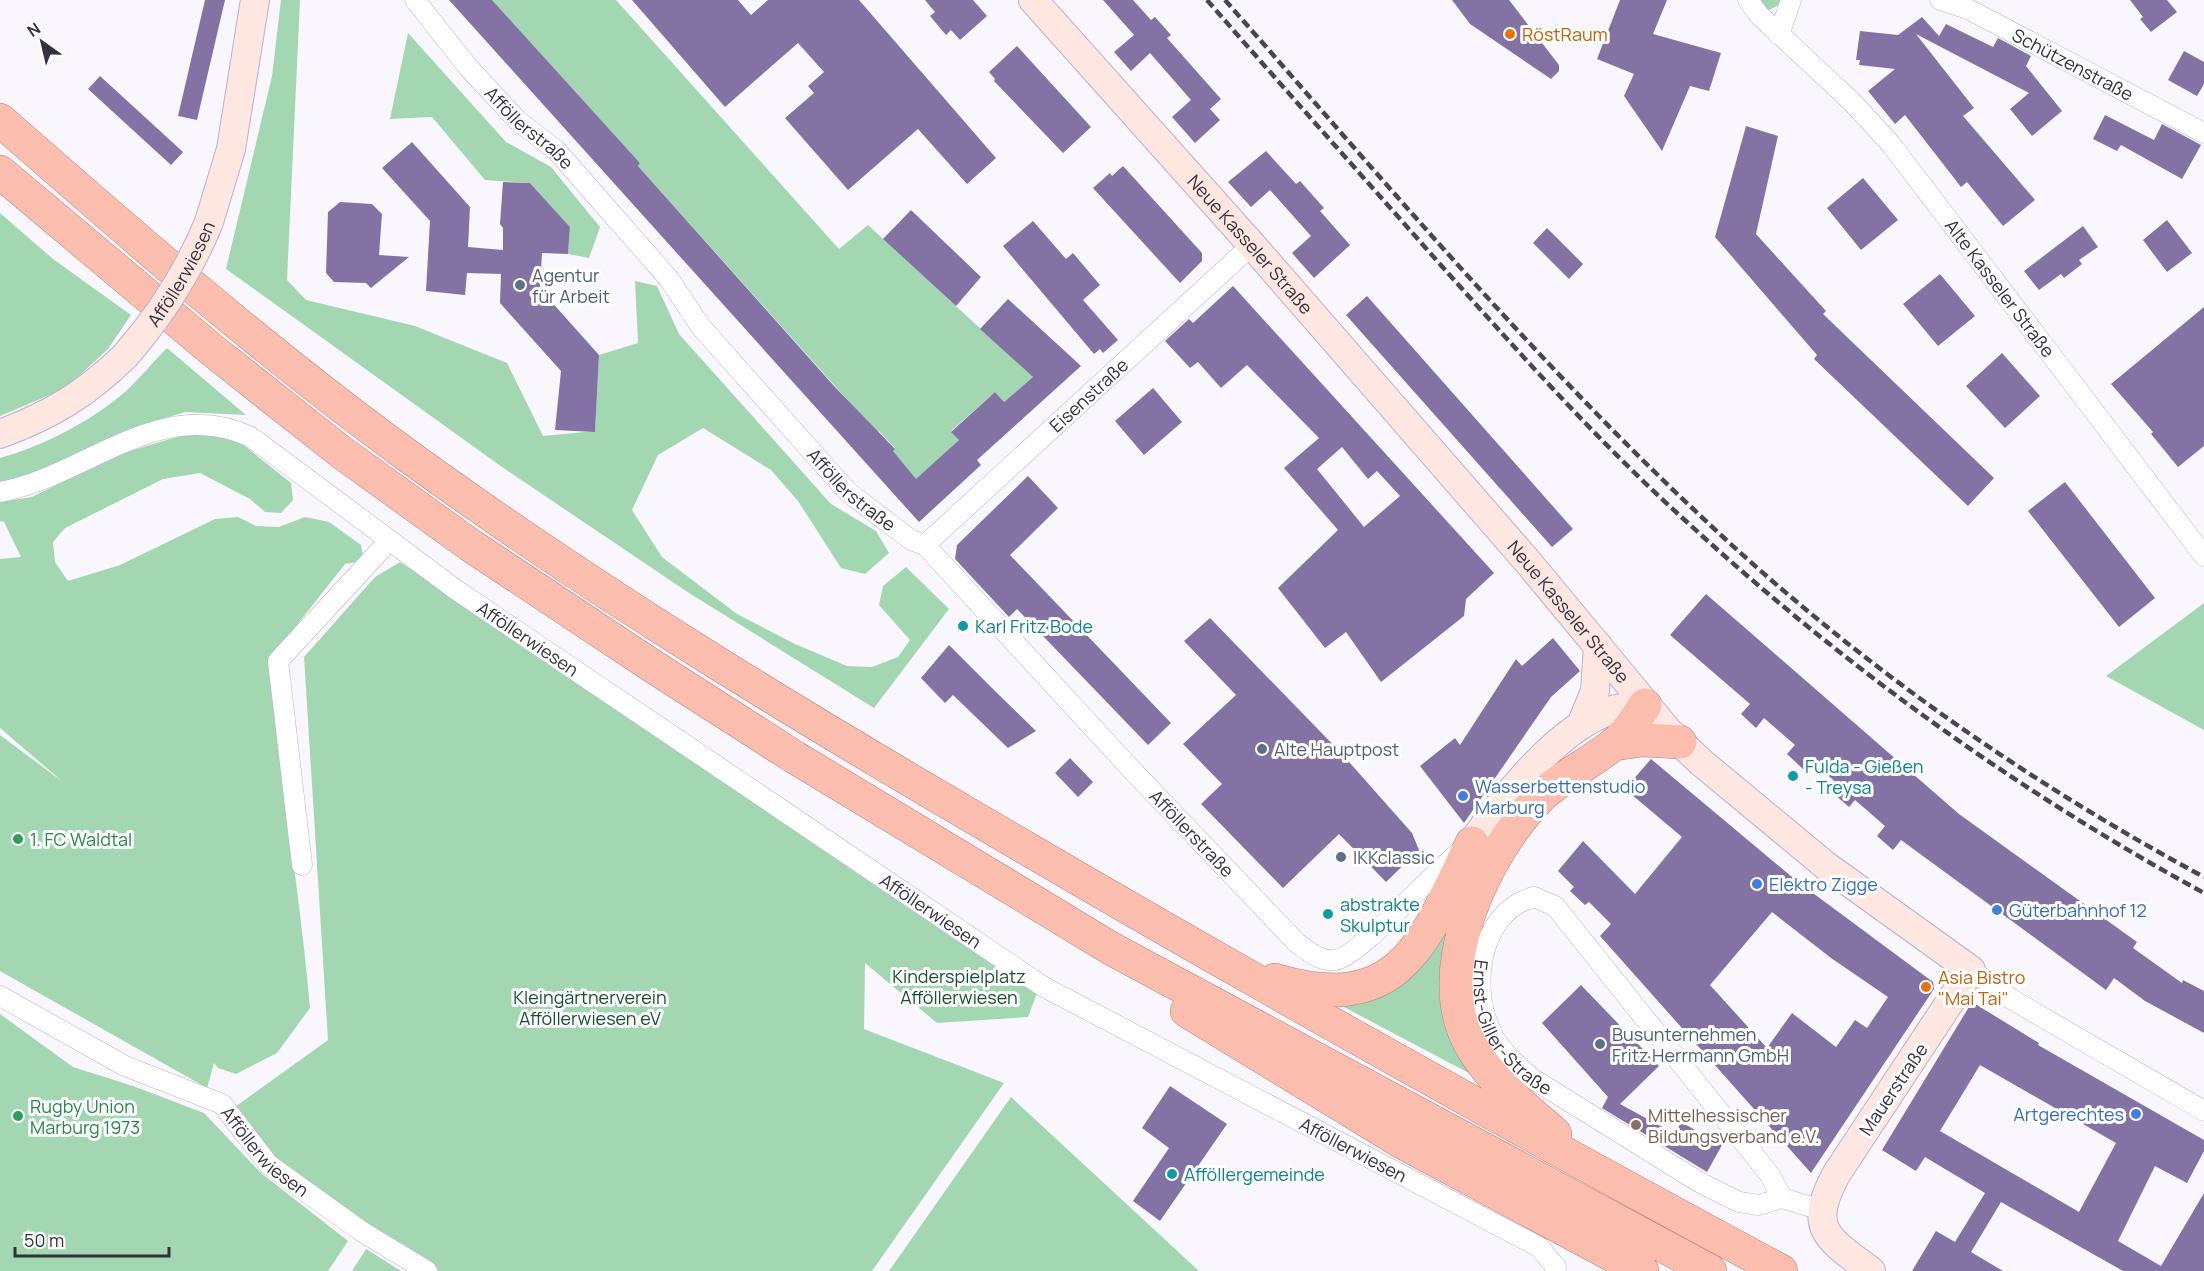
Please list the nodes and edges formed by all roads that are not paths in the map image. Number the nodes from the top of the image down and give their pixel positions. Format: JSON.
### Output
{"nodes":[{"id":1,"x":255,"y":0,"type":"edge"},
{"id":2,"x":414,"y":0,"type":"edge"},
{"id":3,"x":1033,"y":0,"type":"edge"},
{"id":4,"x":1748,"y":0,"type":"edge"},
{"id":5,"x":1791,"y":0,"type":"edge"},
{"id":6,"x":1940,"y":0,"type":"edge"},
{"id":7,"x":1970,"y":5,"type":"edge"},
{"id":8,"x":1779,"y":35,"type":"junction"},
{"id":9,"x":0,"y":120,"type":"edge"},
{"id":10,"x":2204,"y":133,"type":"edge"},
{"id":11,"x":0,"y":172,"type":"edge"},
{"id":12,"x":1252,"y":245,"type":"junction"},
{"id":13,"x":0,"y":434,"type":"edge"},
{"id":14,"x":0,"y":492,"type":"edge"},
{"id":15,"x":390,"y":541,"type":"junction"},
{"id":16,"x":925,"y":545,"type":"junction"},
{"id":17,"x":2204,"y":556,"type":"edge"},
{"id":18,"x":1598,"y":646,"type":"junction"},
{"id":19,"x":1645,"y":705,"type":"junction"},
{"id":20,"x":1581,"y":725,"type":"junction"},
{"id":21,"x":1680,"y":742,"type":"junction"},
{"id":22,"x":1615,"y":744,"type":"junction"},
{"id":23,"x":1472,"y":843,"type":"junction"},
{"id":24,"x":302,"y":865,"type":"dead end"},
{"id":25,"x":1112,"y":948,"type":"junction"},
{"id":26,"x":1230,"y":967,"type":"junction"},
{"id":27,"x":1971,"y":970,"type":"junction"},
{"id":28,"x":0,"y":996,"type":"edge"},
{"id":29,"x":2204,"y":1111,"type":"edge"},
{"id":30,"x":1610,"y":1178,"type":"junction"},
{"id":31,"x":1782,"y":1198,"type":"junction"},
{"id":32,"x":1821,"y":1210,"type":"junction"},
{"id":33,"x":427,"y":1271,"type":"edge"},
{"id":34,"x":1555,"y":1271,"type":"edge"},
{"id":35,"x":1642,"y":1271,"type":"edge"},
{"id":36,"x":1710,"y":1271,"type":"edge"},
{"id":37,"x":1781,"y":1271,"type":"edge"},
{"id":38,"x":1872,"y":1271,"type":"edge"}],
"edges":[{"from":1,"to":13,"type":"main road","name":"Afföllerwiesen","bridge":true},
{"from":2,"to":16,"type":"street","name":"Afföllerstraße"},
{"from":3,"to":12,"type":"main road","name":"Neue Kasseler Straße"},
{"from":4,"to":8,"type":"street","name":"Alte Kasseler Straße"},
{"from":5,"to":8,"type":"street"},
{"from":6,"to":7,"type":"street","name":"Schützenstraße"},
{"from":7,"to":10,"type":"street","name":"Schützenstraße"},
{"from":8,"to":17,"type":"street","name":"Alte Kasseler Straße"},
{"from":9,"to":26,"type":"highway"},
{"from":11,"to":25,"type":"highway"},
{"from":12,"to":16,"type":"street","name":"Eisenstraße"},
{"from":12,"to":18,"type":"main road","name":"Neue Kasseler Straße"},
{"from":14,"to":15,"type":"street","name":"Afföllerwiesen"},
{"from":15,"to":24,"type":"street"},
{"from":15,"to":34,"type":"street","name":"Afföllerwiesen"},
{"from":16,"to":23,"type":"street","name":"Afföllerstraße"},
{"from":18,"to":19,"type":"main road","name":"Neue Kasseler Straße"},
{"from":18,"to":20,"type":"main road"},
{"from":19,"to":20,"type":"main road"},
{"from":19,"to":21,"type":"main road","name":"Neue Kasseler Straße"},
{"from":19,"to":22,"type":"highway"},
{"from":20,"to":23,"type":"main road"},
{"from":21,"to":22,"type":"highway"},
{"from":21,"to":27,"type":"main road","name":"Neue Kasseler Straße"},
{"from":22,"to":30,"type":"highway"},
{"from":23,"to":26,"type":"highway"},
{"from":25,"to":35,"type":"highway"},
{"from":25,"to":36,"type":"highway"},
{"from":26,"to":30,"type":"highway"},
{"from":27,"to":29,"type":"street","name":"Neue Kasseler Straße"},
{"from":27,"to":32,"type":"main road","name":"Mauerstraße"},
{"from":28,"to":33,"type":"street","name":"Afföllerwiesen"},
{"from":30,"to":37,"type":"highway"},
{"from":31,"to":31,"type":"street","name":"Ernst-Giller-Straße"},
{"from":31,"to":32,"type":"street","name":"Ernst-Giller-Straße"},
{"from":32,"to":38,"type":"main road"}]}
